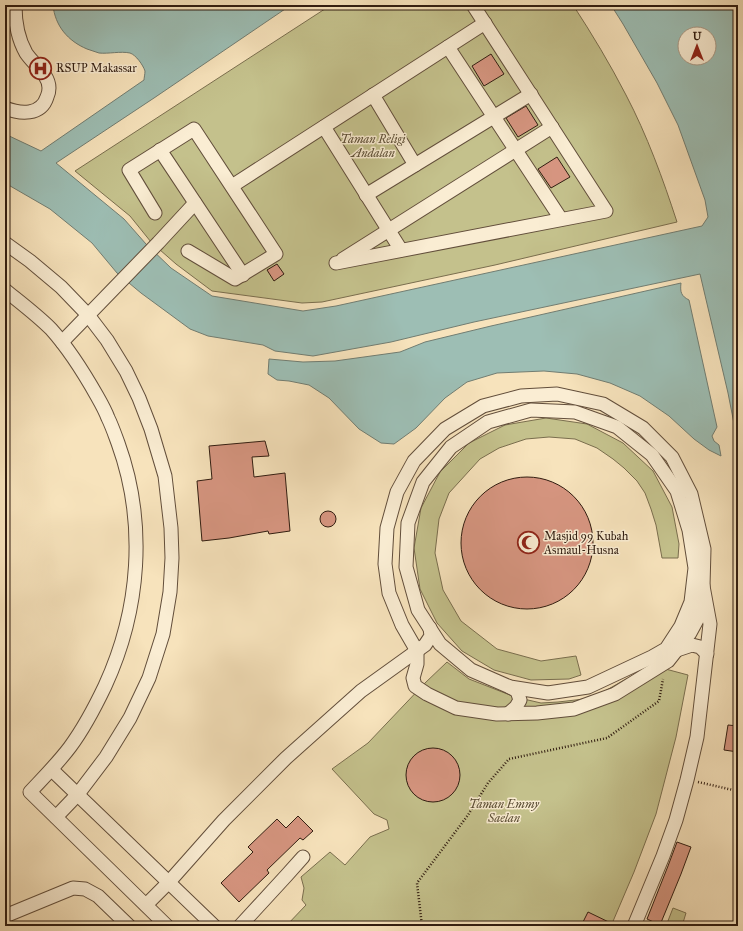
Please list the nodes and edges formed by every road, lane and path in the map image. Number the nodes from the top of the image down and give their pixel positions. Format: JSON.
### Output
{"nodes":[{"id":1,"x":16,"y":5,"type":"edge"},
{"id":2,"x":473,"y":5,"type":"edge"},
{"id":3,"x":485,"y":23,"type":"junction"},
{"id":4,"x":448,"y":46,"type":"junction"},
{"id":5,"x":531,"y":94,"type":"junction"},
{"id":6,"x":373,"y":95,"type":"junction"},
{"id":7,"x":5,"y":108,"type":"edge"},
{"id":8,"x":494,"y":117,"type":"junction"},
{"id":9,"x":324,"y":127,"type":"junction"},
{"id":10,"x":552,"y":127,"type":"junction"},
{"id":11,"x":160,"y":150,"type":"junction"},
{"id":12,"x":516,"y":150,"type":"junction"},
{"id":13,"x":415,"y":165,"type":"junction"},
{"id":14,"x":232,"y":186,"type":"junction"},
{"id":15,"x":366,"y":195,"type":"junction"},
{"id":16,"x":195,"y":203,"type":"junction"},
{"id":17,"x":155,"y":213,"type":"dead end"},
{"id":18,"x":561,"y":219,"type":"junction"},
{"id":19,"x":388,"y":230,"type":"junction"},
{"id":20,"x":5,"y":244,"type":"edge"},
{"id":21,"x":401,"y":250,"type":"junction"},
{"id":22,"x":188,"y":251,"type":"dead end"},
{"id":23,"x":243,"y":275,"type":"junction"},
{"id":24,"x":5,"y":290,"type":"edge"},
{"id":25,"x":88,"y":315,"type":"junction"},
{"id":26,"x":62,"y":342,"type":"junction"},
{"id":27,"x":695,"y":568,"type":"junction"},
{"id":28,"x":703,"y":586,"type":"junction"},
{"id":29,"x":430,"y":628,"type":"junction"},
{"id":30,"x":428,"y":647,"type":"junction"},
{"id":31,"x":677,"y":650,"type":"junction"},
{"id":32,"x":707,"y":654,"type":"junction"},
{"id":33,"x":666,"y":662,"type":"junction"},
{"id":34,"x":417,"y":664,"type":"junction"},
{"id":35,"x":510,"y":687,"type":"junction"},
{"id":36,"x":545,"y":692,"type":"junction"},
{"id":37,"x":546,"y":712,"type":"junction"},
{"id":38,"x":508,"y":714,"type":"junction"},
{"id":39,"x":52,"y":770,"type":"junction"},
{"id":40,"x":688,"y":780,"type":"junction"},
{"id":41,"x":733,"y":790,"type":"dead end"},
{"id":42,"x":78,"y":794,"type":"junction"},
{"id":43,"x":56,"y":817,"type":"junction"},
{"id":44,"x":303,"y":857,"type":"dead end"},
{"id":45,"x":169,"y":882,"type":"junction"},
{"id":46,"x":146,"y":906,"type":"junction"},
{"id":47,"x":5,"y":916,"type":"edge"},
{"id":48,"x":129,"y":926,"type":"edge"},
{"id":49,"x":167,"y":926,"type":"edge"},
{"id":50,"x":214,"y":926,"type":"edge"},
{"id":51,"x":240,"y":926,"type":"edge"},
{"id":52,"x":422,"y":926,"type":"edge"},
{"id":53,"x":634,"y":926,"type":"edge"}],
"edges":[{"from":1,"to":7,"type":"street"},
{"from":2,"to":3,"type":"street"},
{"from":3,"to":4,"type":"street"},
{"from":3,"to":5,"type":"street"},
{"from":4,"to":6,"type":"street"},
{"from":4,"to":8,"type":"street"},
{"from":5,"to":8,"type":"street"},
{"from":5,"to":10,"type":"street"},
{"from":6,"to":9,"type":"street"},
{"from":6,"to":13,"type":"street"},
{"from":8,"to":12,"type":"street"},
{"from":8,"to":13,"type":"street"},
{"from":9,"to":14,"type":"street"},
{"from":9,"to":15,"type":"street"},
{"from":10,"to":12,"type":"street"},
{"from":10,"to":18,"type":"street"},
{"from":11,"to":14,"type":"street"},
{"from":11,"to":16,"type":"street"},
{"from":11,"to":17,"type":"street"},
{"from":12,"to":18,"type":"street"},
{"from":12,"to":19,"type":"street"},
{"from":13,"to":15,"type":"street"},
{"from":14,"to":23,"type":"street"},
{"from":15,"to":19,"type":"street"},
{"from":16,"to":23,"type":"street"},
{"from":16,"to":25,"type":"street"},
{"from":18,"to":21,"type":"street"},
{"from":19,"to":21,"type":"street"},
{"from":19,"to":21,"type":"street"},
{"from":20,"to":25,"type":"street"},
{"from":22,"to":23,"type":"street"},
{"from":24,"to":26,"type":"street"},
{"from":25,"to":26,"type":"street"},
{"from":25,"to":42,"type":"street"},
{"from":26,"to":39,"type":"street"},
{"from":27,"to":28,"type":"street"},
{"from":27,"to":29,"type":"street"},
{"from":27,"to":36,"type":"street"},
{"from":28,"to":30,"type":"street"},
{"from":28,"to":31,"type":"street"},
{"from":28,"to":32,"type":"street"},
{"from":29,"to":30,"type":"street"},
{"from":29,"to":30,"type":"street"},
{"from":30,"to":34,"type":"street"},
{"from":30,"to":34,"type":"street"},
{"from":30,"to":35,"type":"street"},
{"from":30,"to":45,"type":"street"},
{"from":31,"to":32,"type":"street"},
{"from":31,"to":33,"type":"street"},
{"from":32,"to":40,"type":"street"},
{"from":33,"to":37,"type":"street"},
{"from":33,"to":52,"type":"path"},
{"from":34,"to":38,"type":"street"},
{"from":35,"to":36,"type":"street"},
{"from":35,"to":38,"type":"street"},
{"from":36,"to":37,"type":"street"},
{"from":37,"to":38,"type":"street"},
{"from":39,"to":42,"type":"street"},
{"from":39,"to":43,"type":"street"},
{"from":40,"to":41,"type":"path"},
{"from":40,"to":53,"type":"street"},
{"from":42,"to":43,"type":"street"},
{"from":42,"to":45,"type":"street"},
{"from":43,"to":46,"type":"street"},
{"from":44,"to":51,"type":"street"},
{"from":45,"to":46,"type":"street"},
{"from":45,"to":50,"type":"street"},
{"from":46,"to":49,"type":"street"},
{"from":47,"to":48,"type":"street"}]}
